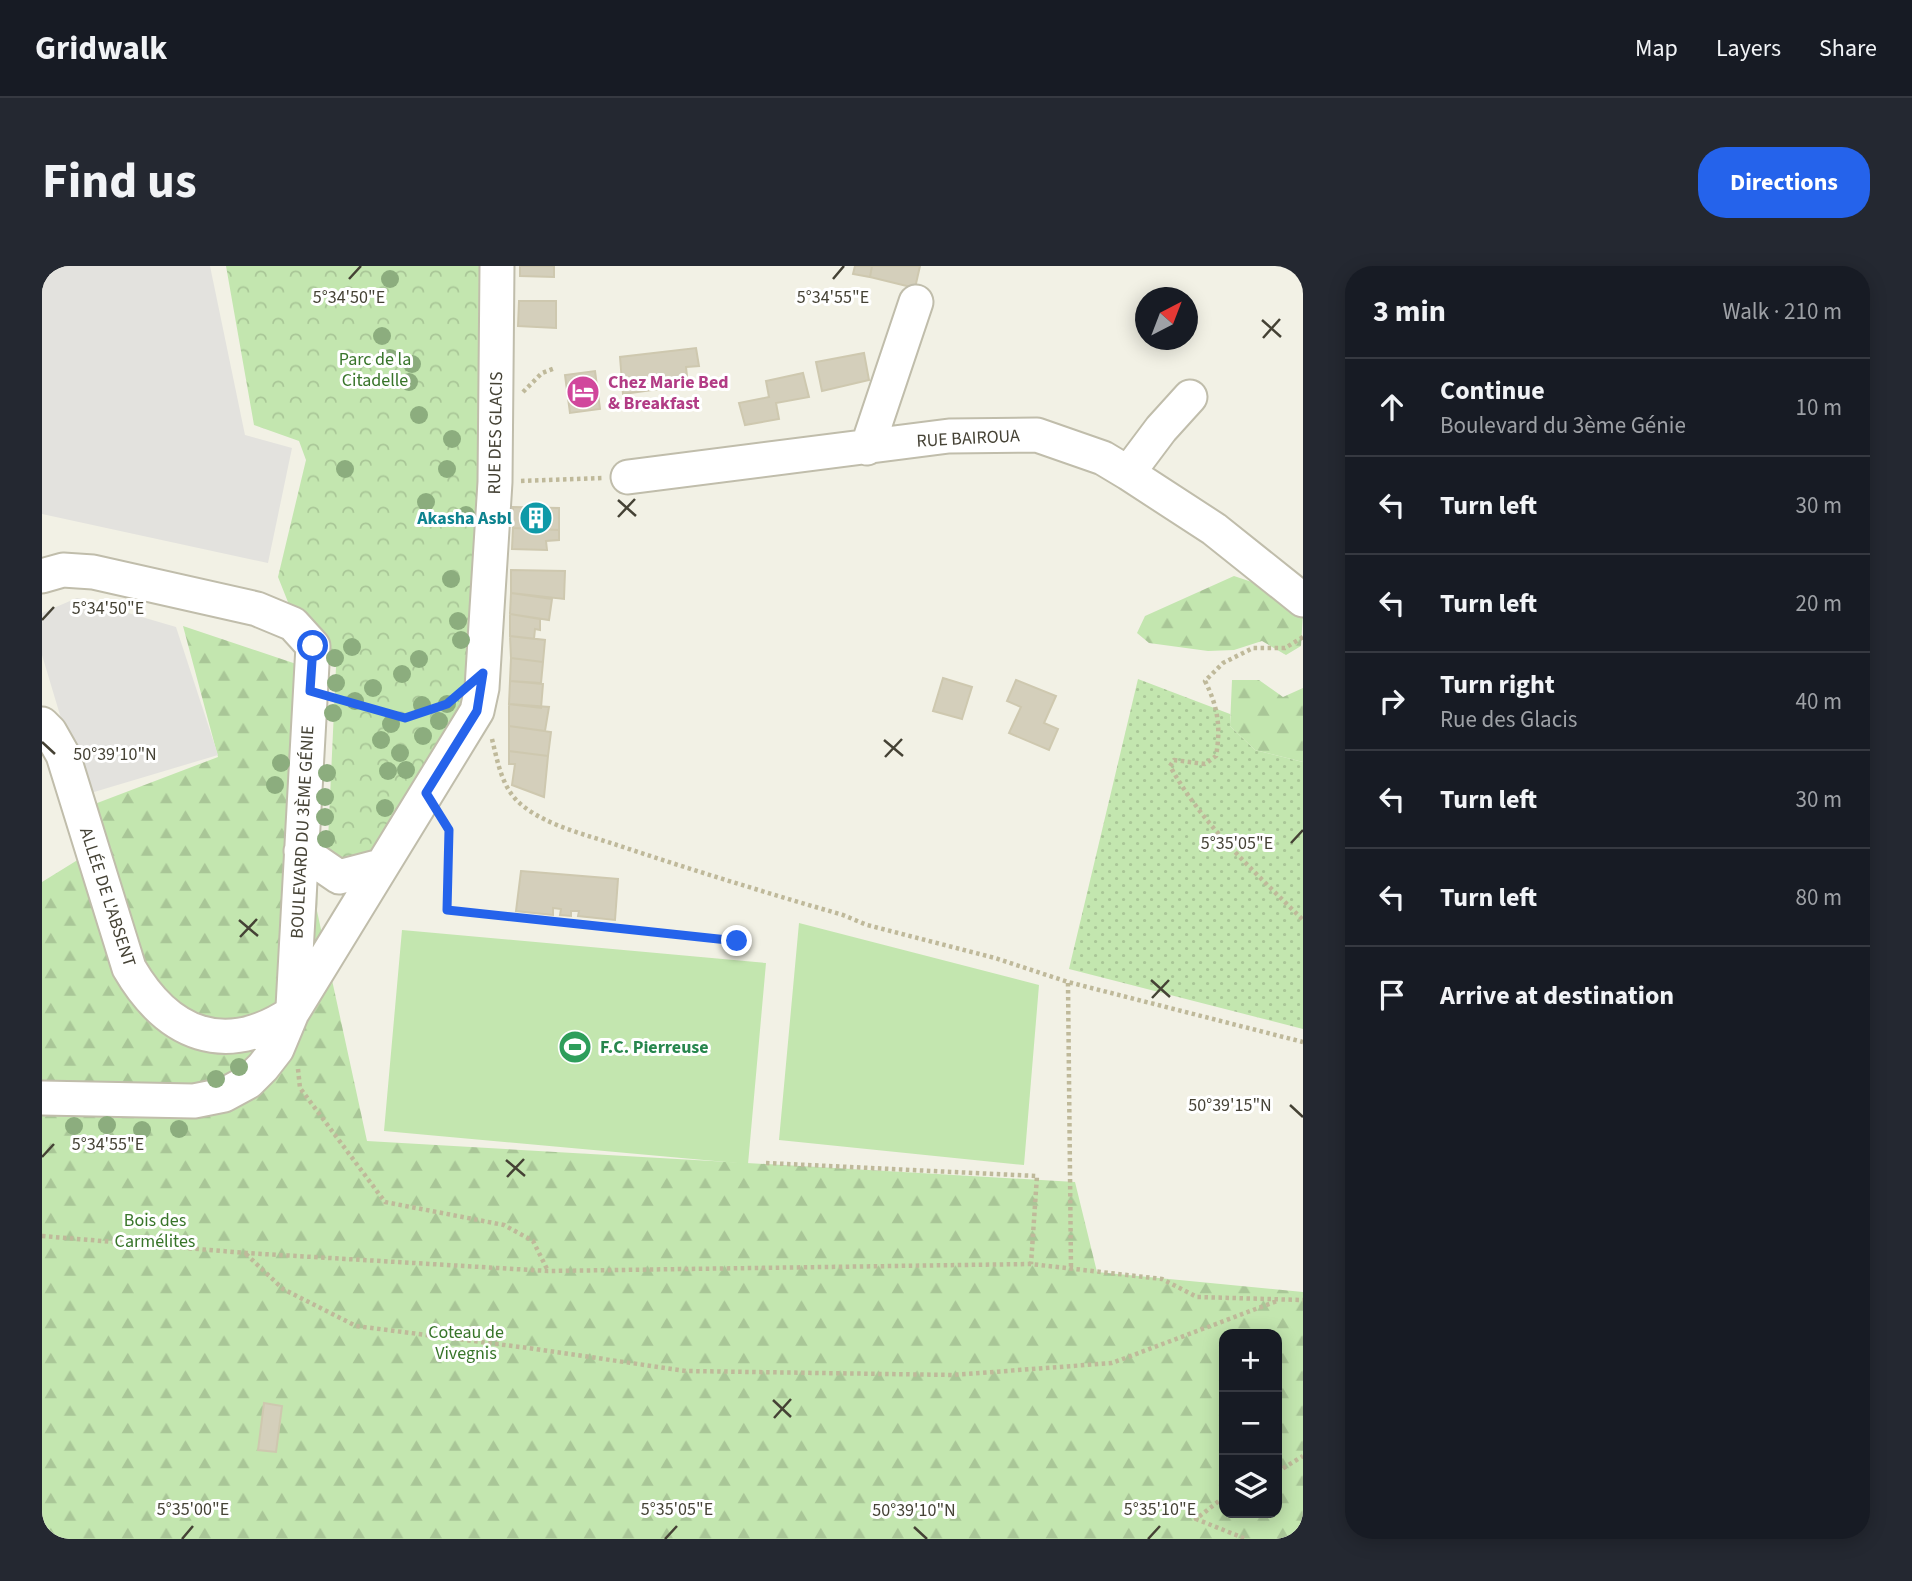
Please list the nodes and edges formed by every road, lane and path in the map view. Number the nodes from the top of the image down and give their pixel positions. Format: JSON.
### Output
{"nodes":[{"id":1,"x":498,"y":266,"type":"edge"},
{"id":2,"x":916,"y":302,"type":"dead end"},
{"id":3,"x":555,"y":368,"type":"dead end"},
{"id":4,"x":516,"y":396,"type":"dead end"},
{"id":5,"x":1189,"y":397,"type":"dead end"},
{"id":6,"x":867,"y":447,"type":"junction"},
{"id":7,"x":1128,"y":473,"type":"junction"},
{"id":8,"x":628,"y":477,"type":"joint"},
{"id":9,"x":495,"y":482,"type":"junction"},
{"id":10,"x":42,"y":576,"type":"edge"},
{"id":11,"x":1303,"y":600,"type":"edge"},
{"id":12,"x":1303,"y":637,"type":"edge"},
{"id":13,"x":483,"y":673,"type":"junction"},
{"id":14,"x":310,"y":691,"type":"junction"},
{"id":15,"x":477,"y":711,"type":"junction"},
{"id":16,"x":42,"y":724,"type":"edge"},
{"id":17,"x":426,"y":793,"type":"junction"},
{"id":18,"x":301,"y":851,"type":"junction"},
{"id":19,"x":381,"y":866,"type":"junction"},
{"id":20,"x":1303,"y":920,"type":"edge"},
{"id":21,"x":737,"y":941,"type":"dead end"},
{"id":22,"x":1068,"y":982,"type":"junction"},
{"id":23,"x":292,"y":1013,"type":"junction"},
{"id":24,"x":1303,"y":1042,"type":"edge"},
{"id":25,"x":298,"y":1063,"type":"dead end"},
{"id":26,"x":42,"y":1098,"type":"edge"},
{"id":27,"x":766,"y":1163,"type":"dead end"},
{"id":28,"x":42,"y":1236,"type":"edge"},
{"id":29,"x":246,"y":1253,"type":"junction"},
{"id":30,"x":1031,"y":1264,"type":"junction"},
{"id":31,"x":1071,"y":1269,"type":"junction"},
{"id":32,"x":548,"y":1271,"type":"junction"},
{"id":33,"x":1281,"y":1299,"type":"junction"},
{"id":34,"x":1303,"y":1300,"type":"edge"},
{"id":35,"x":1303,"y":1457,"type":"edge"},
{"id":36,"x":1282,"y":1469,"type":"edge"},
{"id":37,"x":1219,"y":1501,"type":"edge"},
{"id":38,"x":1247,"y":1539,"type":"edge"}],
"edges":[{"from":1,"to":9,"type":"street","name":"RUE DES GLACIS"},
{"from":2,"to":6,"type":"street"},
{"from":3,"to":4,"type":"path"},
{"from":5,"to":7,"type":"street"},
{"from":6,"to":7,"type":"street","name":"RUE BAIROUA"},
{"from":6,"to":8,"type":"street","name":"RUE BAIROUA"},
{"from":7,"to":11,"type":"street","name":"RUE BAIROUA"},
{"from":8,"to":9,"type":"path"},
{"from":9,"to":13,"type":"street","name":"RUE DES GLACIS"},
{"from":10,"to":14,"type":"street","name":"BOULEVARD DU 3ÈME GÉNIE"},
{"from":12,"to":20,"type":"path"},
{"from":13,"to":14,"type":"path"},
{"from":13,"to":15,"type":"street","name":"RUE DES GLACIS"},
{"from":14,"to":18,"type":"street","name":"BOULEVARD DU 3ÈME GÉNIE"},
{"from":15,"to":17,"type":"street","name":"RUE DES GLACIS"},
{"from":15,"to":22,"type":"path"},
{"from":16,"to":23,"type":"street","name":"ALLÉE DE L'ABSENT"},
{"from":17,"to":19,"type":"street","name":"RUE DES GLACIS"},
{"from":17,"to":21,"type":"path"},
{"from":18,"to":19,"type":"street"},
{"from":18,"to":23,"type":"street","name":"BOULEVARD DU 3ÈME GÉNIE"},
{"from":19,"to":23,"type":"street","name":"RUE DES GLACIS"},
{"from":22,"to":24,"type":"path"},
{"from":22,"to":31,"type":"path"},
{"from":23,"to":26,"type":"street"},
{"from":25,"to":32,"type":"path"},
{"from":27,"to":30,"type":"path"},
{"from":28,"to":29,"type":"path"},
{"from":29,"to":32,"type":"path"},
{"from":29,"to":33,"type":"path"},
{"from":30,"to":31,"type":"path"},
{"from":30,"to":32,"type":"path"},
{"from":31,"to":33,"type":"path"},
{"from":33,"to":34,"type":"path"},
{"from":35,"to":36,"type":"path"},
{"from":37,"to":38,"type":"path"}]}
